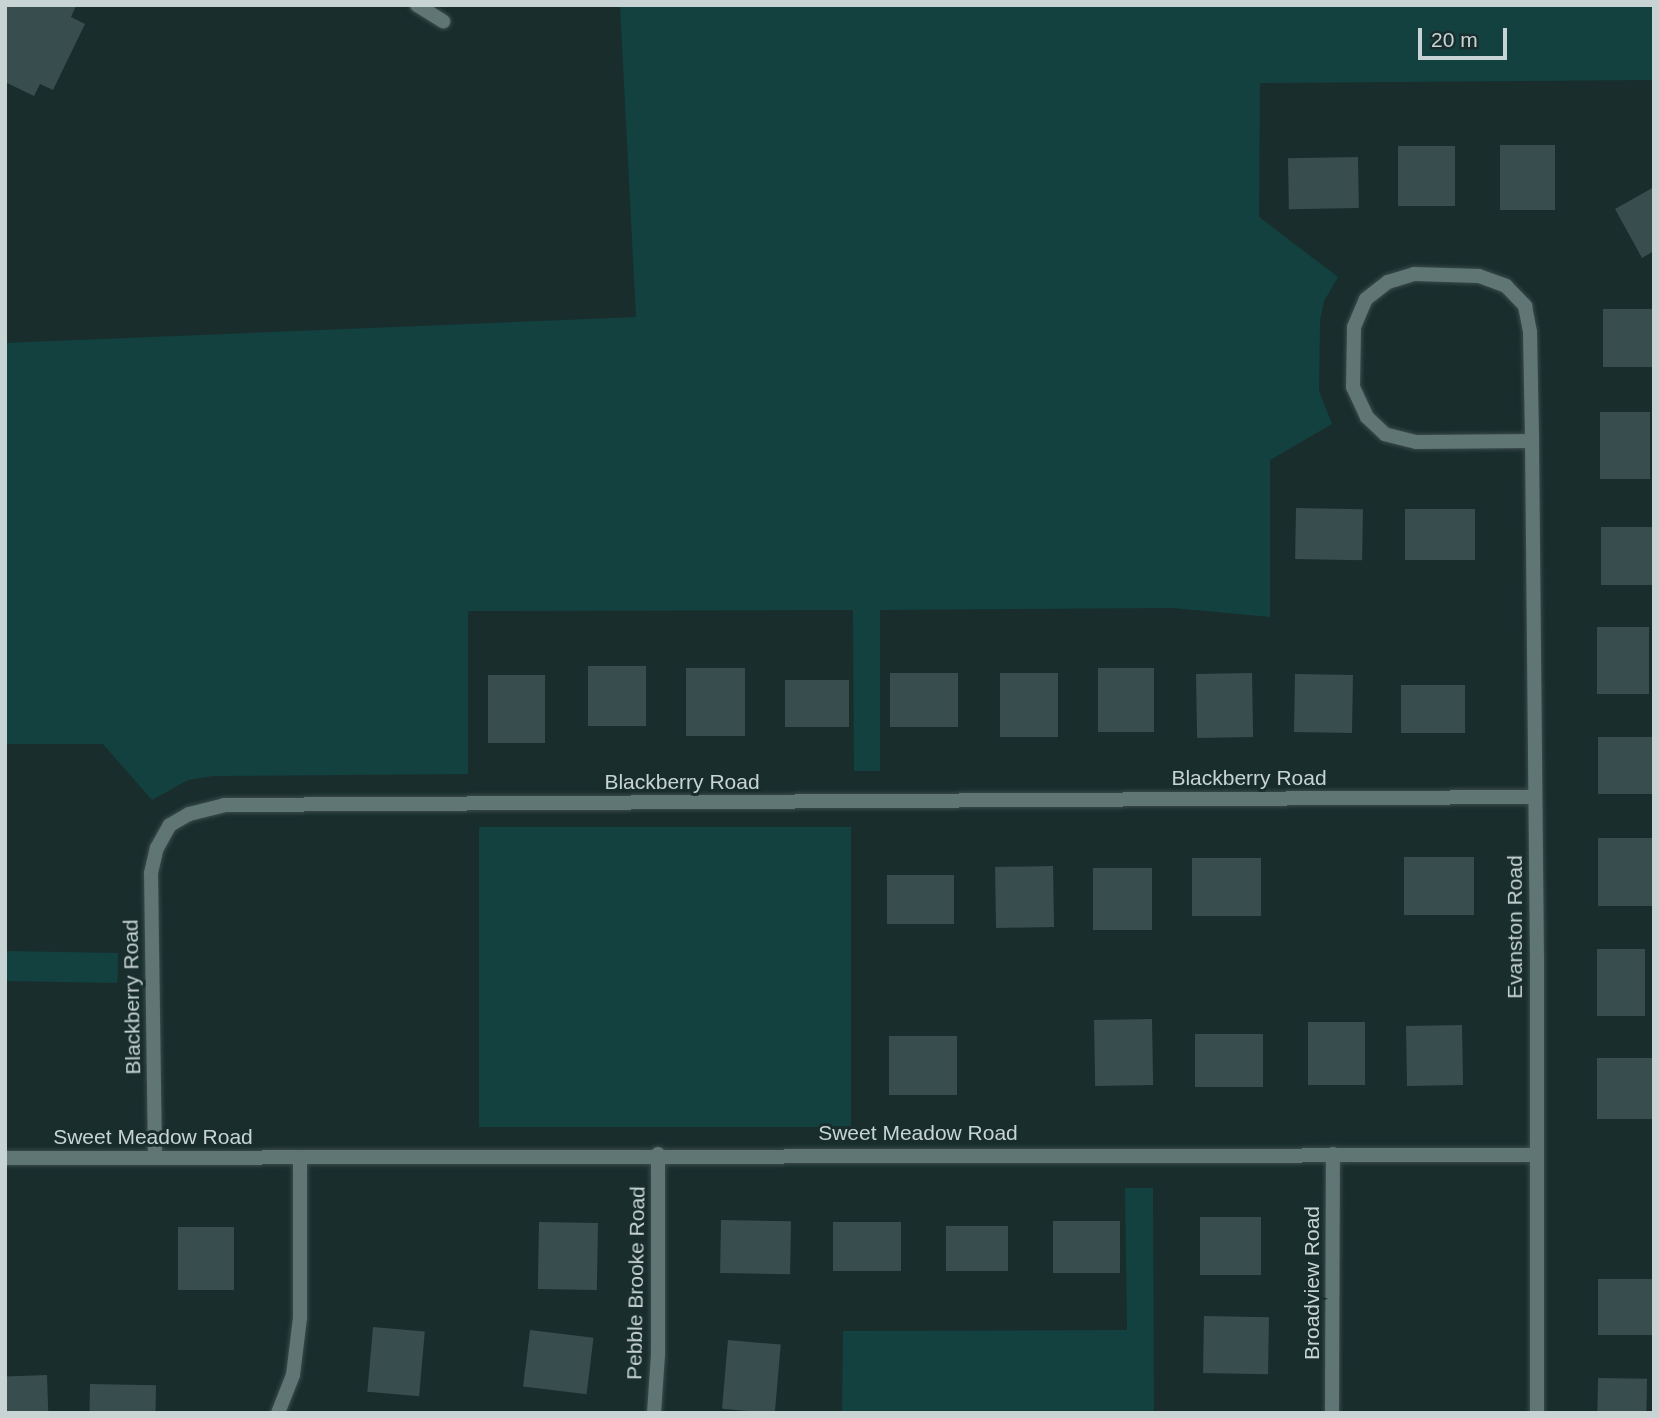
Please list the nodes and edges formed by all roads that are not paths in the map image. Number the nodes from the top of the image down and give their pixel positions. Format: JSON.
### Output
{"nodes":[{"id":1,"x":417,"y":5,"type":"edge"},
{"id":2,"x":443,"y":21,"type":"dead end"},
{"id":3,"x":1532,"y":441,"type":"junction"},
{"id":4,"x":1535,"y":797,"type":"junction"},
{"id":5,"x":657,"y":1154,"type":"junction"},
{"id":6,"x":1333,"y":1154,"type":"junction"},
{"id":7,"x":1537,"y":1155,"type":"junction"},
{"id":8,"x":155,"y":1157,"type":"junction"},
{"id":9,"x":5,"y":1158,"type":"edge"},
{"id":10,"x":300,"y":1158,"type":"junction"},
{"id":11,"x":278,"y":1413,"type":"edge"},
{"id":12,"x":654,"y":1413,"type":"edge"},
{"id":13,"x":1332,"y":1413,"type":"edge"},
{"id":14,"x":1537,"y":1413,"type":"edge"}],
"edges":[{"from":1,"to":2,"type":"street"},
{"from":3,"to":3,"type":"street","name":"Evanston Road"},
{"from":3,"to":4,"type":"street","name":"Evanston Road"},
{"from":4,"to":7,"type":"street","name":"Evanston Road"},
{"from":4,"to":8,"type":"street","name":"Blackberry Road"},
{"from":5,"to":6,"type":"street","name":"Sweet Meadow Road"},
{"from":5,"to":10,"type":"street","name":"Sweet Meadow Road"},
{"from":5,"to":12,"type":"street","name":"Pebble Brooke Road"},
{"from":6,"to":7,"type":"street","name":"Sweet Meadow Road"},
{"from":6,"to":13,"type":"street","name":"Broadview Road"},
{"from":7,"to":14,"type":"street","name":"Evanston Road"},
{"from":8,"to":9,"type":"street","name":"Sweet Meadow Road"},
{"from":8,"to":10,"type":"street","name":"Sweet Meadow Road"},
{"from":10,"to":11,"type":"street"}]}
